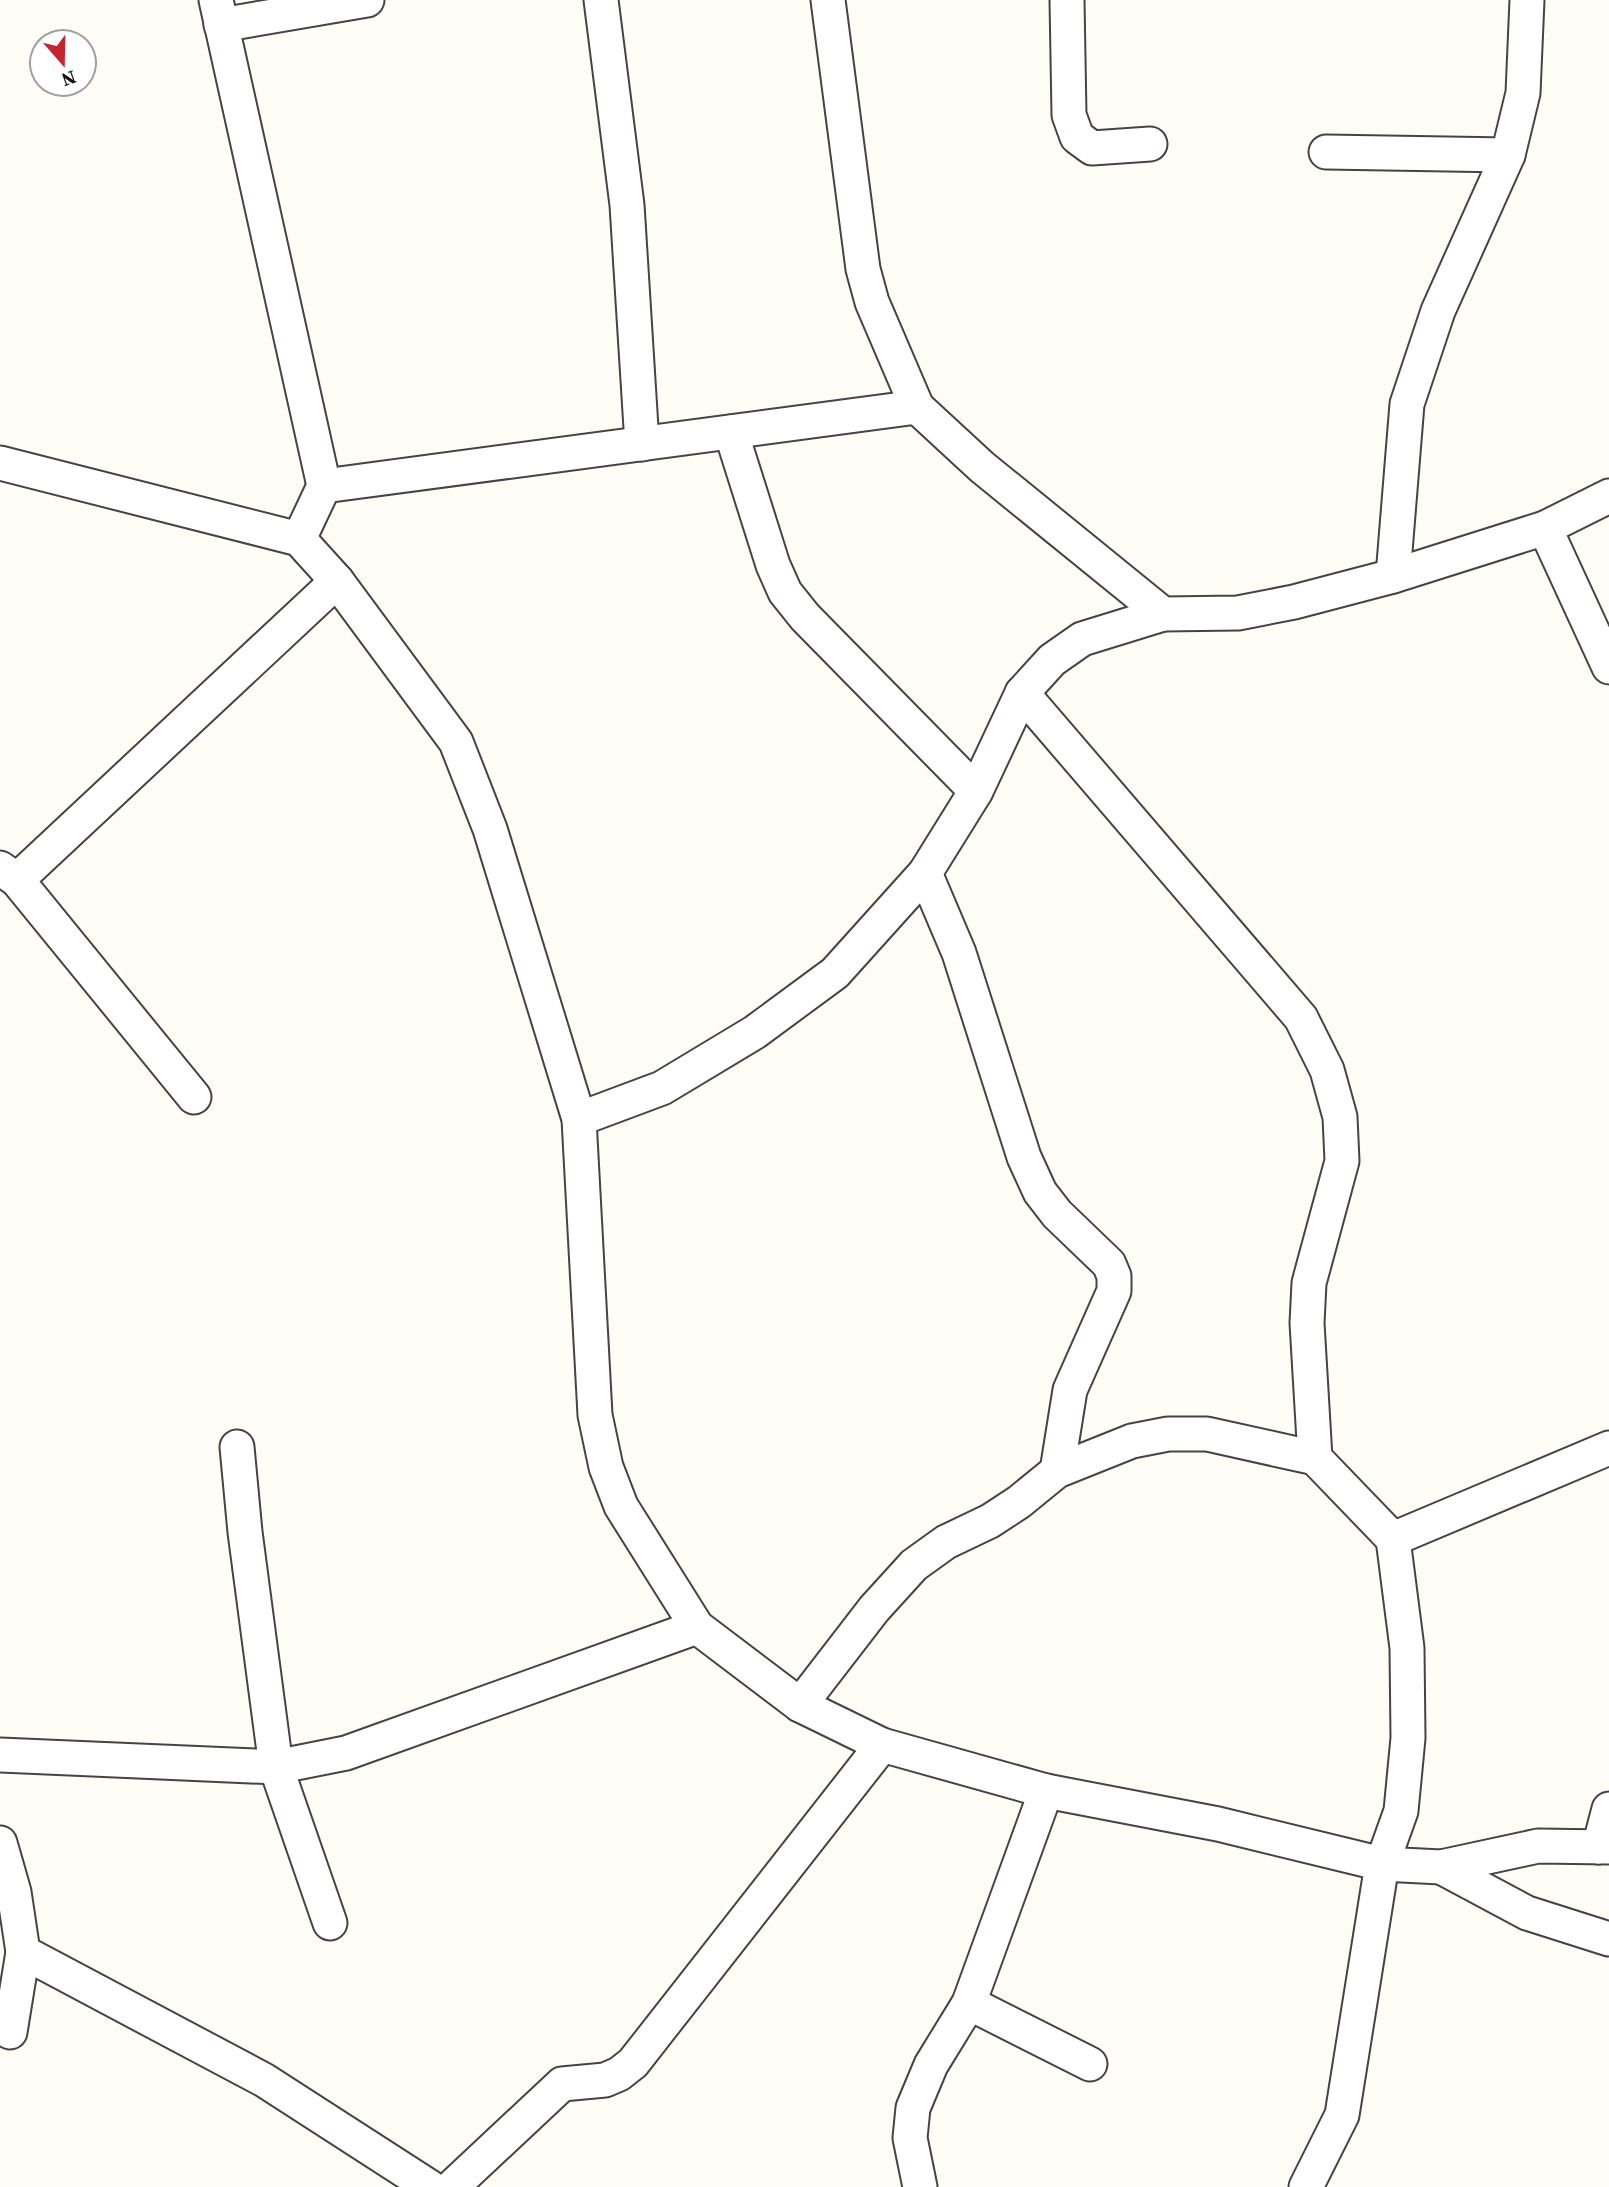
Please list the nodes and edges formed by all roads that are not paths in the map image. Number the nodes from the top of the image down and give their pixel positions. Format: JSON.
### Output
{"nodes":[{"id":1,"x":367,"y":0,"type":"edge"},
{"id":2,"x":601,"y":0,"type":"edge"},
{"id":3,"x":828,"y":0,"type":"edge"},
{"id":4,"x":1067,"y":0,"type":"edge"},
{"id":5,"x":1527,"y":0,"type":"edge"},
{"id":6,"x":218,"y":13,"type":"edge"},
{"id":7,"x":1150,"y":144,"type":"dead end"},
{"id":8,"x":1326,"y":152,"type":"dead end"},
{"id":9,"x":1508,"y":155,"type":"junction"},
{"id":10,"x":917,"y":407,"type":"junction"},
{"id":11,"x":731,"y":432,"type":"junction"},
{"id":12,"x":642,"y":444,"type":"junction"},
{"id":13,"x":0,"y":463,"type":"edge"},
{"id":14,"x":324,"y":486,"type":"junction"},
{"id":15,"x":1609,"y":496,"type":"edge"},
{"id":16,"x":1545,"y":528,"type":"junction"},
{"id":17,"x":299,"y":539,"type":"junction"},
{"id":18,"x":1393,"y":576,"type":"junction"},
{"id":19,"x":337,"y":581,"type":"junction"},
{"id":20,"x":1163,"y":614,"type":"junction"},
{"id":21,"x":1609,"y":667,"type":"edge"},
{"id":22,"x":1022,"y":693,"type":"junction"},
{"id":23,"x":975,"y":791,"type":"junction"},
{"id":24,"x":925,"y":873,"type":"junction"},
{"id":25,"x":8,"y":874,"type":"edge"},
{"id":26,"x":194,"y":1097,"type":"dead end"},
{"id":27,"x":579,"y":1119,"type":"junction"},
{"id":28,"x":237,"y":1447,"type":"dead end"},
{"id":29,"x":1609,"y":1448,"type":"edge"},
{"id":30,"x":1315,"y":1458,"type":"junction"},
{"id":31,"x":1057,"y":1471,"type":"junction"},
{"id":32,"x":1393,"y":1539,"type":"junction"},
{"id":33,"x":697,"y":1627,"type":"junction"},
{"id":34,"x":800,"y":1704,"type":"junction"},
{"id":35,"x":882,"y":1745,"type":"junction"},
{"id":36,"x":0,"y":1755,"type":"edge"},
{"id":37,"x":276,"y":1767,"type":"junction"},
{"id":38,"x":1046,"y":1791,"type":"junction"},
{"id":39,"x":1609,"y":1809,"type":"edge"},
{"id":40,"x":0,"y":1843,"type":"edge"},
{"id":41,"x":1604,"y":1847,"type":"edge"},
{"id":42,"x":1382,"y":1864,"type":"junction"},
{"id":43,"x":1441,"y":1867,"type":"junction"},
{"id":44,"x":330,"y":1923,"type":"dead end"},
{"id":45,"x":1609,"y":1940,"type":"edge"},
{"id":46,"x":23,"y":1952,"type":"junction"},
{"id":47,"x":969,"y":2003,"type":"junction"},
{"id":48,"x":10,"y":2032,"type":"dead end"},
{"id":49,"x":1090,"y":2064,"type":"dead end"},
{"id":50,"x":430,"y":2187,"type":"edge"},
{"id":51,"x":452,"y":2187,"type":"edge"},
{"id":52,"x":920,"y":2187,"type":"edge"},
{"id":53,"x":1306,"y":2187,"type":"edge"}],
"edges":[{"from":1,"to":6,"type":"street"},
{"from":2,"to":12,"type":"street"},
{"from":3,"to":10,"type":"street"},
{"from":4,"to":7,"type":"street"},
{"from":5,"to":9,"type":"street"},
{"from":6,"to":14,"type":"street"},
{"from":8,"to":9,"type":"street"},
{"from":9,"to":18,"type":"street"},
{"from":10,"to":11,"type":"street"},
{"from":10,"to":20,"type":"street"},
{"from":11,"to":12,"type":"street"},
{"from":11,"to":23,"type":"street"},
{"from":12,"to":14,"type":"street"},
{"from":13,"to":17,"type":"street"},
{"from":14,"to":17,"type":"street"},
{"from":15,"to":16,"type":"street"},
{"from":16,"to":18,"type":"street"},
{"from":16,"to":21,"type":"street"},
{"from":17,"to":19,"type":"street"},
{"from":18,"to":20,"type":"street"},
{"from":19,"to":25,"type":"street"},
{"from":19,"to":27,"type":"street"},
{"from":20,"to":22,"type":"street"},
{"from":22,"to":23,"type":"street"},
{"from":22,"to":30,"type":"street"},
{"from":23,"to":24,"type":"street"},
{"from":24,"to":27,"type":"street"},
{"from":24,"to":31,"type":"street"},
{"from":25,"to":26,"type":"street"},
{"from":27,"to":33,"type":"street"},
{"from":28,"to":37,"type":"street"},
{"from":29,"to":32,"type":"street"},
{"from":30,"to":31,"type":"street"},
{"from":30,"to":32,"type":"street"},
{"from":31,"to":34,"type":"street"},
{"from":32,"to":42,"type":"street"},
{"from":33,"to":34,"type":"street"},
{"from":33,"to":37,"type":"street"},
{"from":34,"to":35,"type":"street"},
{"from":35,"to":38,"type":"street"},
{"from":35,"to":51,"type":"street"},
{"from":36,"to":37,"type":"street"},
{"from":37,"to":44,"type":"street"},
{"from":38,"to":42,"type":"street"},
{"from":38,"to":47,"type":"street"},
{"from":39,"to":41,"type":"street"},
{"from":40,"to":46,"type":"street"},
{"from":41,"to":43,"type":"street"},
{"from":42,"to":43,"type":"street"},
{"from":42,"to":53,"type":"street"},
{"from":43,"to":45,"type":"street"},
{"from":46,"to":48,"type":"street"},
{"from":46,"to":50,"type":"street"},
{"from":47,"to":49,"type":"street"},
{"from":47,"to":52,"type":"street"}]}
